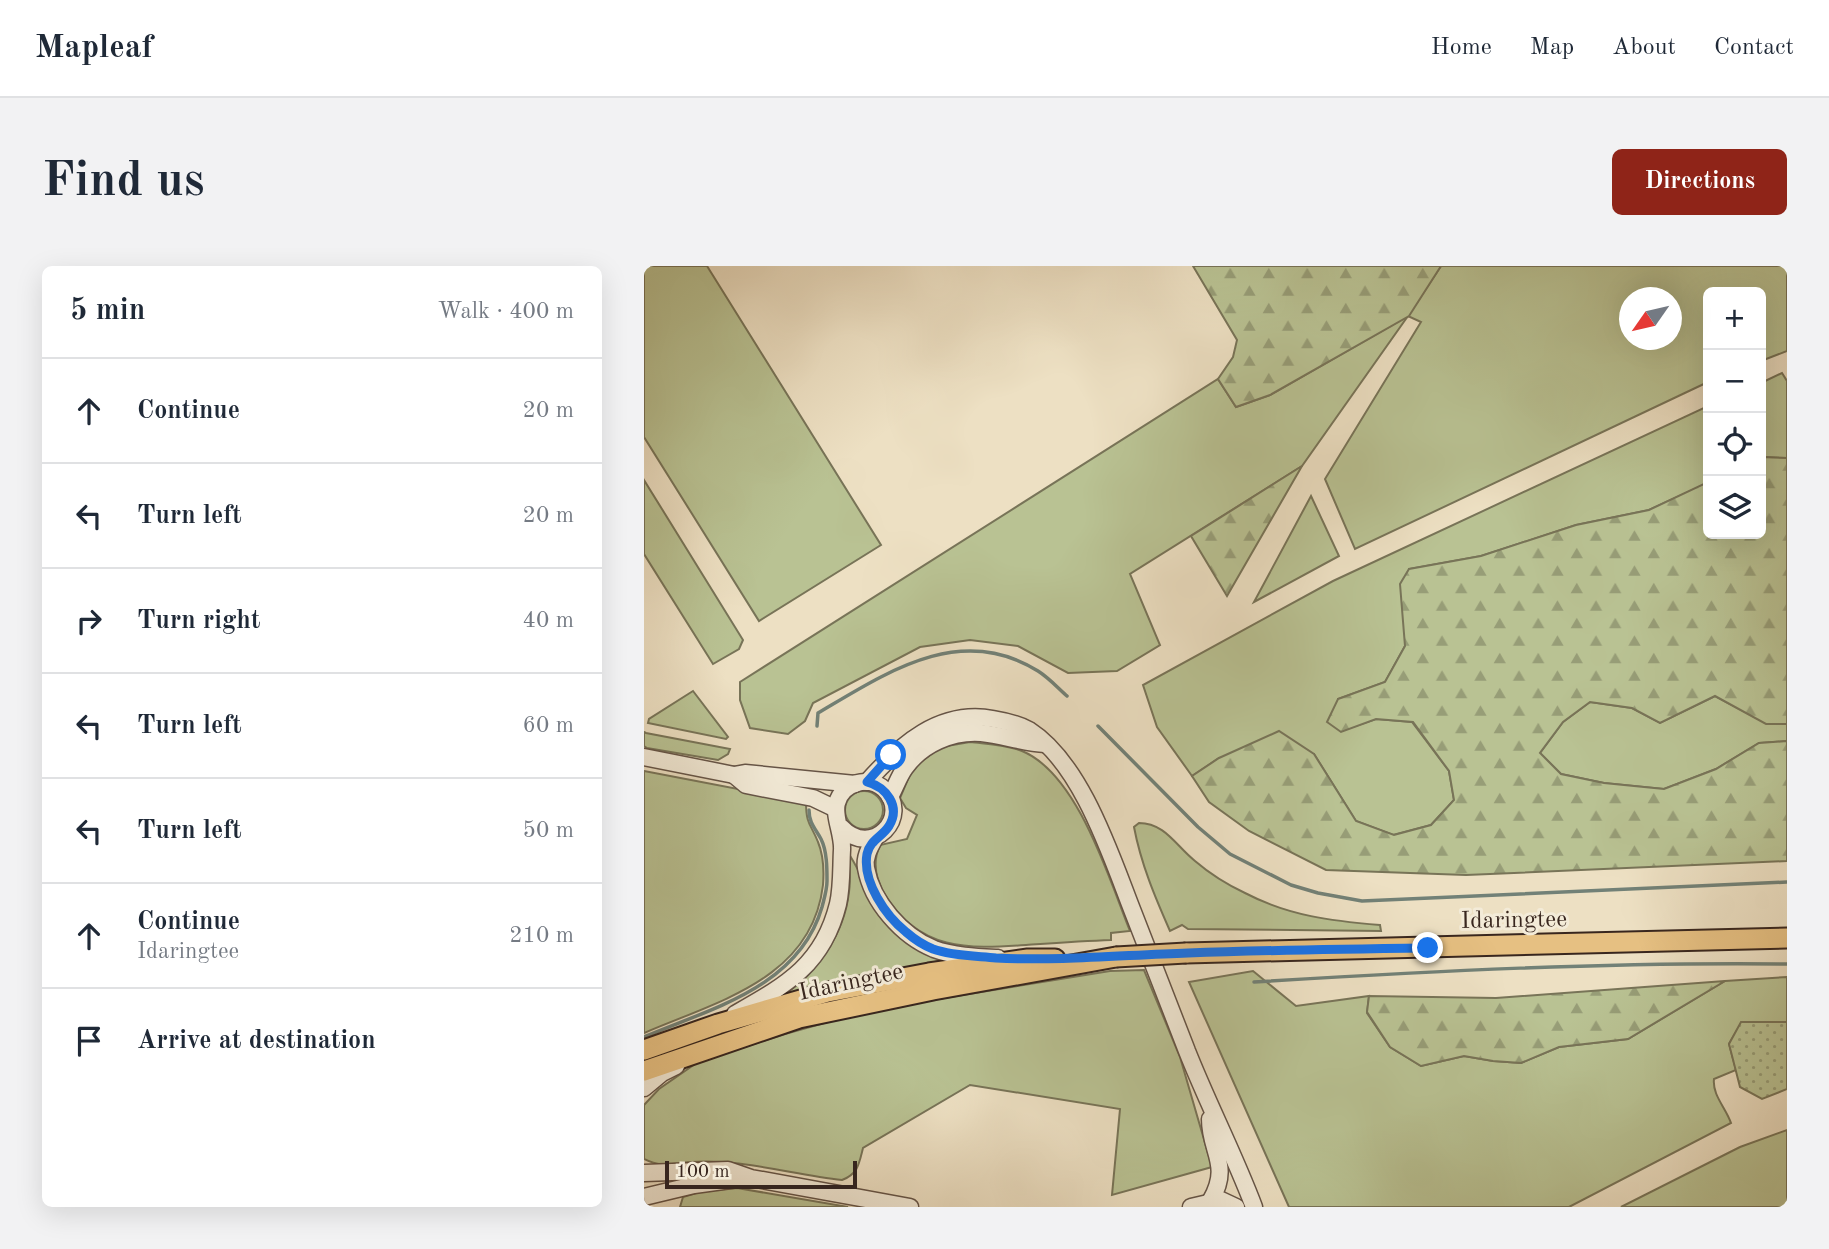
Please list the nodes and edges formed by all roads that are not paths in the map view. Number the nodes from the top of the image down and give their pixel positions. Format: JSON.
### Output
{"nodes":[{"id":1,"x":1045,"y":744,"type":"junction"},
{"id":2,"x":644,"y":757,"type":"edge"},
{"id":3,"x":734,"y":775,"type":"junction"},
{"id":4,"x":861,"y":783,"type":"junction"},
{"id":5,"x":890,"y":797,"type":"junction"},
{"id":6,"x":835,"y":809,"type":"junction"},
{"id":7,"x":841,"y":827,"type":"junction"},
{"id":8,"x":875,"y":838,"type":"junction"},
{"id":9,"x":1787,"y":938,"type":"edge"},
{"id":10,"x":1116,"y":957,"type":"junction"},
{"id":11,"x":1028,"y":959,"type":"junction"},
{"id":12,"x":718,"y":1024,"type":"junction"},
{"id":13,"x":711,"y":1047,"type":"junction"},
{"id":14,"x":644,"y":1051,"type":"edge"},
{"id":15,"x":644,"y":1071,"type":"edge"},
{"id":16,"x":644,"y":1088,"type":"edge"},
{"id":17,"x":1211,"y":1109,"type":"junction"},
{"id":18,"x":644,"y":1173,"type":"edge"},
{"id":19,"x":751,"y":1178,"type":"junction"},
{"id":20,"x":644,"y":1180,"type":"edge"},
{"id":21,"x":644,"y":1196,"type":"edge"},
{"id":22,"x":1199,"y":1205,"type":"edge"},
{"id":23,"x":909,"y":1207,"type":"edge"},
{"id":24,"x":1236,"y":1207,"type":"edge"},
{"id":25,"x":1254,"y":1207,"type":"edge"}],
"edges":[{"from":1,"to":4,"type":"street"},
{"from":1,"to":5,"type":"street"},
{"from":1,"to":17,"type":"street"},
{"from":2,"to":3,"type":"street"},
{"from":3,"to":4,"type":"street"},
{"from":3,"to":6,"type":"street"},
{"from":4,"to":5,"type":"street"},
{"from":4,"to":6,"type":"street"},
{"from":5,"to":8,"type":"street"},
{"from":6,"to":7,"type":"street"},
{"from":7,"to":8,"type":"street"},
{"from":7,"to":12,"type":"street"},
{"from":8,"to":11,"type":"street"},
{"from":9,"to":10,"type":"main road","name":"Idaringtee","bridge":true},
{"from":10,"to":11,"type":"main road","name":"Idaringtee"},
{"from":10,"to":13,"type":"main road","name":"Idaringtee"},
{"from":11,"to":12,"type":"main road","name":"Idaringtee"},
{"from":12,"to":14,"type":"main road","name":"Idaringtee"},
{"from":13,"to":15,"type":"main road","name":"Idaringtee"},
{"from":13,"to":16,"type":"street"},
{"from":17,"to":22,"type":"street"},
{"from":17,"to":25,"type":"street"},
{"from":18,"to":19,"type":"street"},
{"from":19,"to":21,"type":"street"},
{"from":19,"to":23,"type":"street"},
{"from":20,"to":21,"type":"street"},
{"from":22,"to":24,"type":"street"}]}
